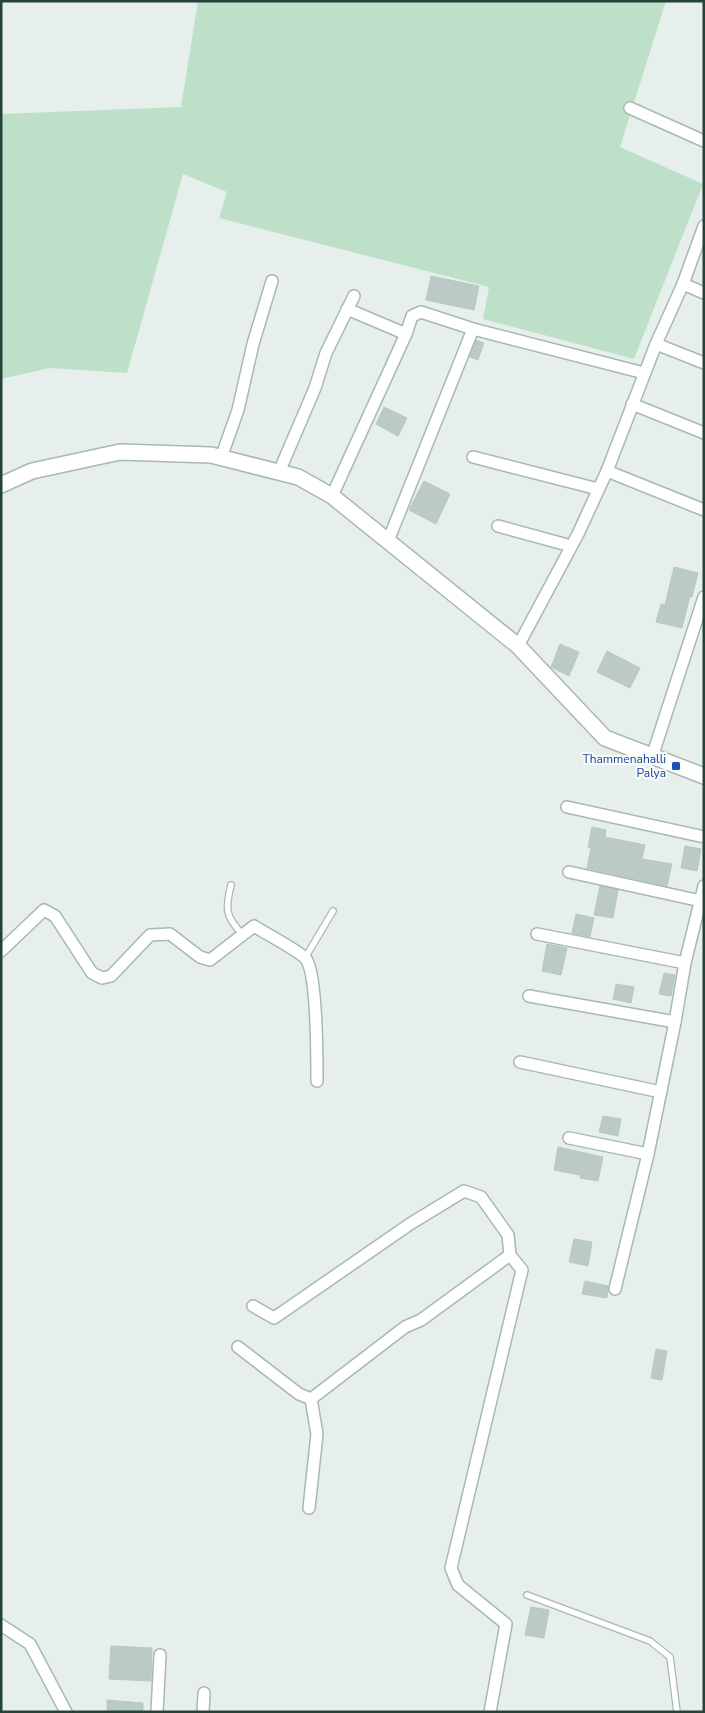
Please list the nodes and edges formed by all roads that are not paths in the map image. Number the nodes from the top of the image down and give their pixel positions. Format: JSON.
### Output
{"nodes":[{"id":1,"x":630,"y":108,"type":"dead end"},
{"id":2,"x":704,"y":141,"type":"edge"},
{"id":3,"x":704,"y":226,"type":"edge"},
{"id":4,"x":272,"y":281,"type":"dead end"},
{"id":5,"x":683,"y":284,"type":"junction"},
{"id":6,"x":704,"y":293,"type":"edge"},
{"id":7,"x":354,"y":296,"type":"dead end"},
{"id":8,"x":347,"y":309,"type":"junction"},
{"id":9,"x":473,"y":329,"type":"junction"},
{"id":10,"x":406,"y":334,"type":"junction"},
{"id":11,"x":656,"y":344,"type":"junction"},
{"id":12,"x":704,"y":363,"type":"edge"},
{"id":13,"x":644,"y":373,"type":"junction"},
{"id":14,"x":632,"y":404,"type":"junction"},
{"id":15,"x":704,"y":432,"type":"edge"},
{"id":16,"x":473,"y":456,"type":"dead end"},
{"id":17,"x":221,"y":458,"type":"junction"},
{"id":18,"x":607,"y":471,"type":"junction"},
{"id":19,"x":279,"y":472,"type":"junction"},
{"id":20,"x":1,"y":484,"type":"edge"},
{"id":21,"x":598,"y":489,"type":"junction"},
{"id":22,"x":332,"y":496,"type":"junction"},
{"id":23,"x":704,"y":510,"type":"edge"},
{"id":24,"x":498,"y":526,"type":"dead end"},
{"id":25,"x":388,"y":541,"type":"junction"},
{"id":26,"x":571,"y":546,"type":"junction"},
{"id":27,"x":704,"y":597,"type":"edge"},
{"id":28,"x":518,"y":646,"type":"junction"},
{"id":29,"x":652,"y":757,"type":"junction"},
{"id":30,"x":704,"y":776,"type":"edge"},
{"id":31,"x":567,"y":807,"type":"dead end"},
{"id":32,"x":704,"y":837,"type":"edge"},
{"id":33,"x":569,"y":872,"type":"dead end"},
{"id":34,"x":231,"y":885,"type":"dead end"},
{"id":35,"x":704,"y":886,"type":"edge"},
{"id":36,"x":701,"y":901,"type":"junction"},
{"id":37,"x":333,"y":911,"type":"dead end"},
{"id":38,"x":537,"y":934,"type":"dead end"},
{"id":39,"x":243,"y":935,"type":"junction"},
{"id":40,"x":1,"y":951,"type":"edge"},
{"id":41,"x":306,"y":958,"type":"junction"},
{"id":42,"x":685,"y":963,"type":"junction"},
{"id":43,"x":529,"y":996,"type":"dead end"},
{"id":44,"x":675,"y":1022,"type":"junction"},
{"id":45,"x":520,"y":1062,"type":"dead end"},
{"id":46,"x":317,"y":1081,"type":"dead end"},
{"id":47,"x":660,"y":1092,"type":"junction"},
{"id":48,"x":569,"y":1138,"type":"dead end"},
{"id":49,"x":648,"y":1154,"type":"junction"},
{"id":50,"x":510,"y":1255,"type":"junction"},
{"id":51,"x":615,"y":1290,"type":"dead end"},
{"id":52,"x":253,"y":1306,"type":"dead end"},
{"id":53,"x":238,"y":1348,"type":"dead end"},
{"id":54,"x":311,"y":1399,"type":"junction"},
{"id":55,"x":309,"y":1508,"type":"dead end"},
{"id":56,"x":527,"y":1595,"type":"dead end"},
{"id":57,"x":1,"y":1625,"type":"edge"},
{"id":58,"x":160,"y":1655,"type":"dead end"},
{"id":59,"x":204,"y":1694,"type":"dead end"},
{"id":60,"x":66,"y":1712,"type":"edge"},
{"id":61,"x":157,"y":1712,"type":"edge"},
{"id":62,"x":203,"y":1712,"type":"edge"},
{"id":63,"x":490,"y":1712,"type":"edge"},
{"id":64,"x":677,"y":1712,"type":"edge"}],
"edges":[{"from":1,"to":2,"type":"street"},
{"from":3,"to":5,"type":"street"},
{"from":4,"to":17,"type":"street"},
{"from":5,"to":6,"type":"street"},
{"from":5,"to":11,"type":"street"},
{"from":7,"to":8,"type":"street"},
{"from":8,"to":10,"type":"street"},
{"from":8,"to":19,"type":"street"},
{"from":9,"to":10,"type":"street"},
{"from":9,"to":13,"type":"street"},
{"from":9,"to":25,"type":"street"},
{"from":10,"to":22,"type":"street"},
{"from":11,"to":12,"type":"street"},
{"from":11,"to":13,"type":"street"},
{"from":13,"to":14,"type":"street"},
{"from":14,"to":15,"type":"street"},
{"from":14,"to":18,"type":"street"},
{"from":16,"to":21,"type":"street"},
{"from":17,"to":19,"type":"street"},
{"from":17,"to":20,"type":"street"},
{"from":18,"to":21,"type":"street"},
{"from":18,"to":23,"type":"street"},
{"from":19,"to":22,"type":"street"},
{"from":21,"to":26,"type":"street"},
{"from":22,"to":25,"type":"street"},
{"from":24,"to":26,"type":"street"},
{"from":25,"to":28,"type":"street"},
{"from":26,"to":28,"type":"street"},
{"from":27,"to":29,"type":"street"},
{"from":28,"to":29,"type":"street"},
{"from":29,"to":30,"type":"street"},
{"from":31,"to":32,"type":"street"},
{"from":33,"to":36,"type":"street"},
{"from":34,"to":39,"type":"lane"},
{"from":35,"to":36,"type":"street"},
{"from":36,"to":42,"type":"street"},
{"from":37,"to":41,"type":"lane"},
{"from":38,"to":42,"type":"street"},
{"from":39,"to":40,"type":"street"},
{"from":39,"to":41,"type":"street"},
{"from":41,"to":46,"type":"street"},
{"from":42,"to":44,"type":"street"},
{"from":43,"to":44,"type":"street"},
{"from":44,"to":47,"type":"street"},
{"from":45,"to":47,"type":"street"},
{"from":47,"to":49,"type":"street"},
{"from":48,"to":49,"type":"street"},
{"from":49,"to":51,"type":"street"},
{"from":50,"to":52,"type":"street"},
{"from":50,"to":54,"type":"street"},
{"from":50,"to":63,"type":"street"},
{"from":53,"to":54,"type":"street"},
{"from":54,"to":55,"type":"street"},
{"from":56,"to":64,"type":"lane"},
{"from":57,"to":60,"type":"street"},
{"from":58,"to":61,"type":"street"},
{"from":59,"to":62,"type":"street"}]}
